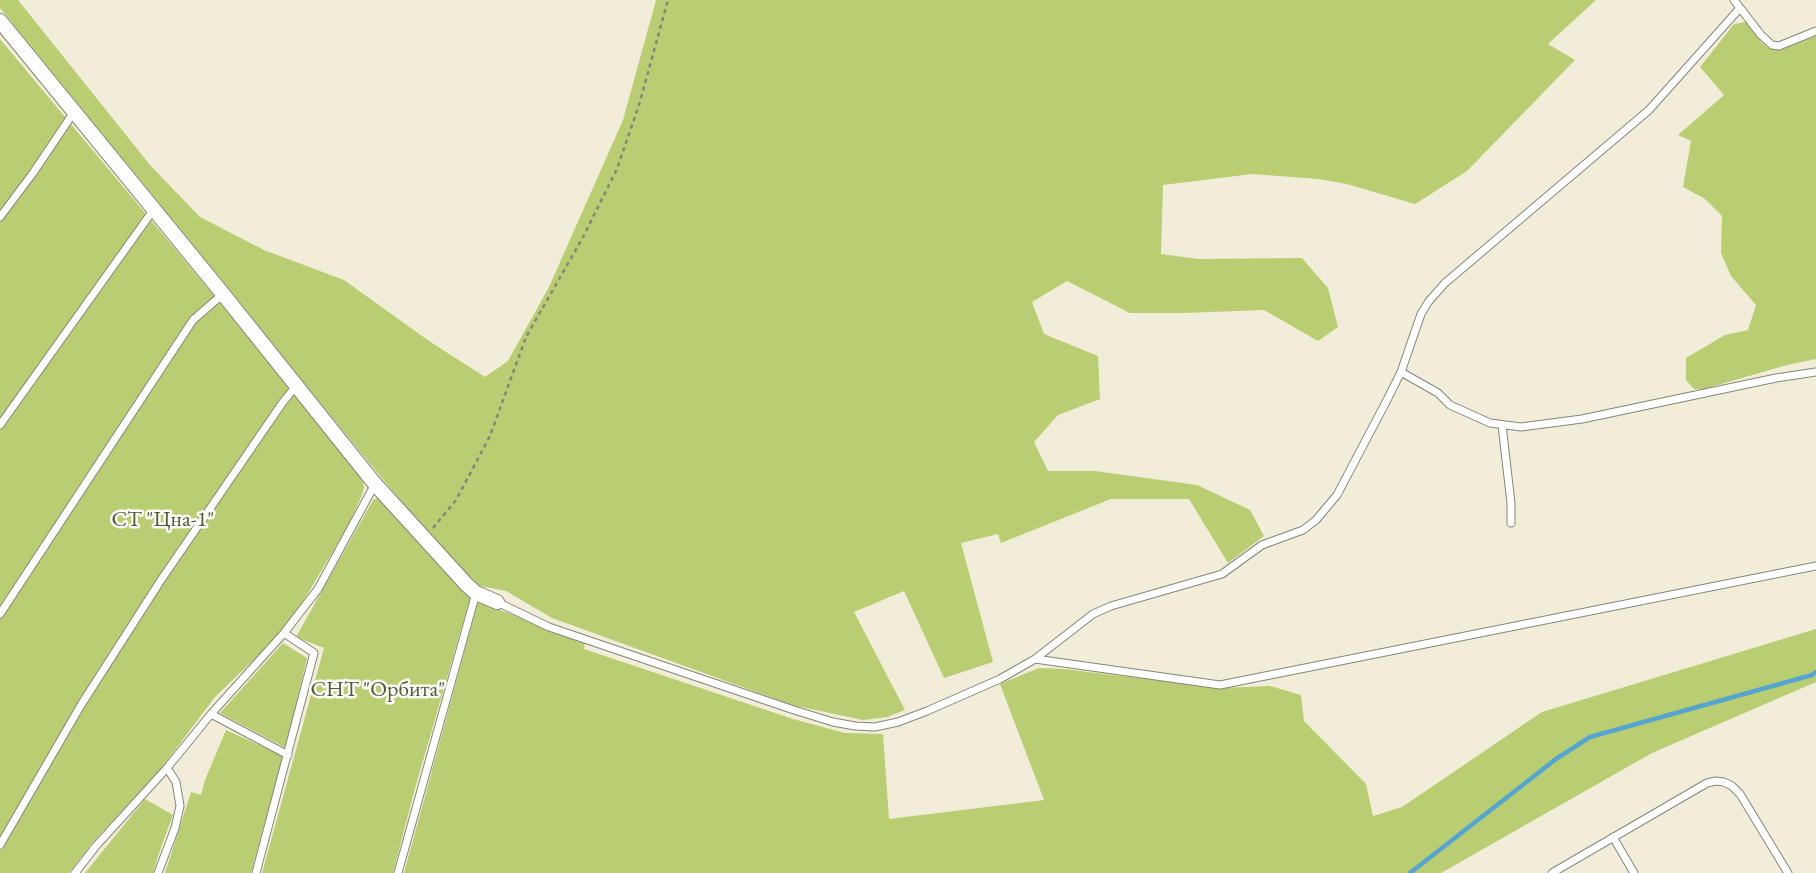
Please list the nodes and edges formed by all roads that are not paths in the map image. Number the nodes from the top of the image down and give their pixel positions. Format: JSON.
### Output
{"nodes":[{"id":1,"x":1734,"y":0,"type":"edge"},
{"id":2,"x":1740,"y":8,"type":"junction"},
{"id":3,"x":0,"y":22,"type":"edge"},
{"id":4,"x":1816,"y":31,"type":"edge"},
{"id":5,"x":74,"y":112,"type":"junction"},
{"id":6,"x":154,"y":209,"type":"junction"},
{"id":7,"x":0,"y":217,"type":"edge"},
{"id":8,"x":223,"y":294,"type":"junction"},
{"id":9,"x":1401,"y":372,"type":"junction"},
{"id":10,"x":1816,"y":372,"type":"edge"},
{"id":11,"x":297,"y":385,"type":"junction"},
{"id":12,"x":0,"y":425,"type":"edge"},
{"id":13,"x":1502,"y":425,"type":"junction"},
{"id":14,"x":375,"y":484,"type":"junction"},
{"id":15,"x":1511,"y":523,"type":"dead end"},
{"id":16,"x":1816,"y":566,"type":"edge"},
{"id":17,"x":476,"y":593,"type":"junction"},
{"id":18,"x":497,"y":602,"type":"joint"},
{"id":19,"x":0,"y":614,"type":"edge"},
{"id":20,"x":284,"y":633,"type":"junction"},
{"id":21,"x":1035,"y":659,"type":"junction"},
{"id":22,"x":211,"y":714,"type":"junction"},
{"id":23,"x":288,"y":755,"type":"junction"},
{"id":24,"x":167,"y":768,"type":"junction"},
{"id":25,"x":1613,"y":837,"type":"junction"},
{"id":26,"x":0,"y":845,"type":"edge"},
{"id":27,"x":75,"y":873,"type":"edge"},
{"id":28,"x":158,"y":873,"type":"edge"},
{"id":29,"x":256,"y":873,"type":"edge"},
{"id":30,"x":398,"y":873,"type":"edge"},
{"id":31,"x":1552,"y":873,"type":"edge"},
{"id":32,"x":1634,"y":873,"type":"edge"},
{"id":33,"x":1788,"y":873,"type":"edge"}],
"edges":[{"from":1,"to":2,"type":"lane"},
{"from":2,"to":4,"type":"lane"},
{"from":2,"to":9,"type":"lane"},
{"from":3,"to":5,"type":"street"},
{"from":5,"to":6,"type":"street"},
{"from":5,"to":7,"type":"lane"},
{"from":6,"to":8,"type":"street"},
{"from":6,"to":12,"type":"lane"},
{"from":8,"to":11,"type":"street"},
{"from":8,"to":19,"type":"lane"},
{"from":9,"to":13,"type":"lane"},
{"from":9,"to":21,"type":"lane"},
{"from":10,"to":13,"type":"lane"},
{"from":11,"to":14,"type":"street"},
{"from":11,"to":26,"type":"lane"},
{"from":13,"to":15,"type":"lane"},
{"from":14,"to":17,"type":"street"},
{"from":14,"to":20,"type":"lane"},
{"from":16,"to":21,"type":"lane"},
{"from":17,"to":18,"type":"street"},
{"from":17,"to":30,"type":"lane"},
{"from":18,"to":21,"type":"lane"},
{"from":20,"to":22,"type":"lane"},
{"from":20,"to":23,"type":"lane"},
{"from":22,"to":23,"type":"lane"},
{"from":22,"to":24,"type":"lane"},
{"from":23,"to":29,"type":"lane"},
{"from":24,"to":27,"type":"lane"},
{"from":24,"to":28,"type":"lane"},
{"from":25,"to":31,"type":"lane"},
{"from":25,"to":32,"type":"lane"},
{"from":25,"to":33,"type":"lane"}]}
